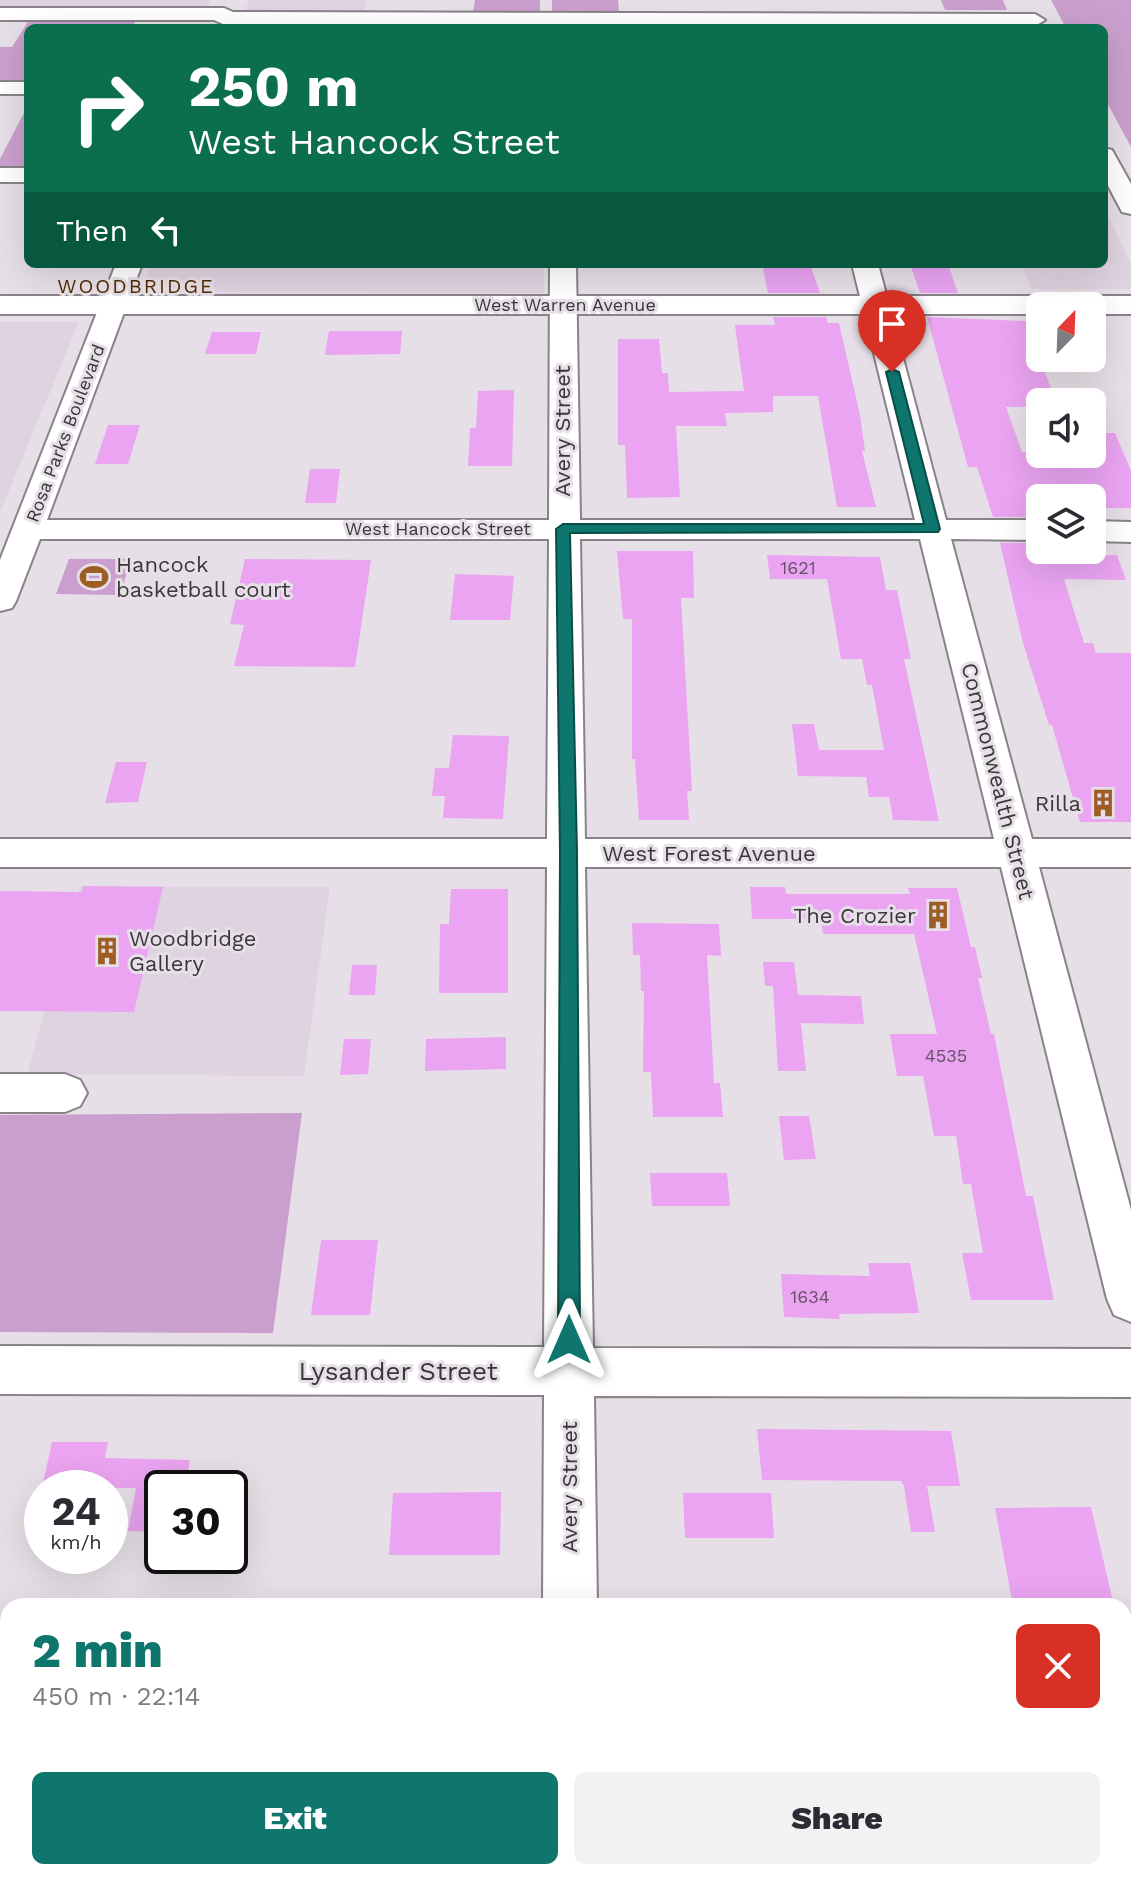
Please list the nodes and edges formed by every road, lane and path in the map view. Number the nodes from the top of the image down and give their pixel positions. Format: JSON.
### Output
{"nodes":[{"id":1,"x":1025,"y":0,"type":"edge"},
{"id":2,"x":453,"y":10,"type":"edge"},
{"id":3,"x":634,"y":10,"type":"edge"},
{"id":4,"x":823,"y":10,"type":"edge"},
{"id":5,"x":0,"y":14,"type":"edge"},
{"id":6,"x":224,"y":15,"type":"edge"},
{"id":7,"x":566,"y":24,"type":"edge"},
{"id":8,"x":803,"y":24,"type":"edge"},
{"id":9,"x":1037,"y":24,"type":"edge"},
{"id":10,"x":0,"y":88,"type":"edge"},
{"id":11,"x":24,"y":88,"type":"edge"},
{"id":12,"x":1108,"y":163,"type":"edge"},
{"id":13,"x":0,"y":175,"type":"edge"},
{"id":14,"x":24,"y":175,"type":"edge"},
{"id":15,"x":1131,"y":207,"type":"edge"},
{"id":16,"x":128,"y":268,"type":"edge"},
{"id":17,"x":563,"y":268,"type":"edge"},
{"id":18,"x":866,"y":268,"type":"edge"},
{"id":19,"x":562,"y":304,"type":"junction"},
{"id":20,"x":875,"y":304,"type":"junction"},
{"id":21,"x":0,"y":305,"type":"edge"},
{"id":22,"x":114,"y":305,"type":"junction"},
{"id":23,"x":1131,"y":305,"type":"edge"},
{"id":24,"x":28,"y":529,"type":"junction"},
{"id":25,"x":563,"y":529,"type":"junction"},
{"id":26,"x":933,"y":529,"type":"junction"},
{"id":27,"x":1026,"y":530,"type":"edge"},
{"id":28,"x":1106,"y":531,"type":"edge"},
{"id":29,"x":1131,"y":532,"type":"edge"},
{"id":30,"x":0,"y":601,"type":"edge"},
{"id":31,"x":568,"y":852,"type":"junction"},
{"id":32,"x":0,"y":853,"type":"edge"},
{"id":33,"x":1016,"y":853,"type":"junction"},
{"id":34,"x":1131,"y":853,"type":"edge"},
{"id":35,"x":0,"y":1093,"type":"edge"},
{"id":36,"x":65,"y":1093,"type":"dead end"},
{"id":37,"x":1131,"y":1299,"type":"edge"},
{"id":38,"x":0,"y":1370,"type":"edge"},
{"id":39,"x":569,"y":1372,"type":"junction"},
{"id":40,"x":1131,"y":1373,"type":"edge"},
{"id":41,"x":570,"y":1598,"type":"edge"}],
"edges":[{"from":1,"to":9,"type":"street"},
{"from":2,"to":6,"type":"street"},
{"from":2,"to":7,"type":"street"},
{"from":3,"to":7,"type":"street"},
{"from":3,"to":8,"type":"street"},
{"from":4,"to":8,"type":"street"},
{"from":4,"to":9,"type":"street"},
{"from":5,"to":6,"type":"street"},
{"from":10,"to":11,"type":"street"},
{"from":12,"to":15,"type":"street"},
{"from":13,"to":14,"type":"street"},
{"from":16,"to":22,"type":"street","name":"Rosa Parks Boulevard"},
{"from":17,"to":19,"type":"street","name":"Avery Street"},
{"from":18,"to":20,"type":"street","name":"Commonwealth Street"},
{"from":19,"to":20,"type":"main road","name":"West Warren Avenue"},
{"from":19,"to":22,"type":"main road","name":"West Warren Avenue"},
{"from":19,"to":25,"type":"street","name":"Avery Street"},
{"from":20,"to":23,"type":"main road","name":"West Warren Avenue"},
{"from":20,"to":26,"type":"street","name":"Commonwealth Street"},
{"from":21,"to":22,"type":"main road","name":"West Warren Avenue"},
{"from":22,"to":24,"type":"street","name":"Rosa Parks Boulevard"},
{"from":24,"to":25,"type":"street","name":"West Hancock Street"},
{"from":24,"to":30,"type":"street","name":"Rosa Parks Boulevard"},
{"from":25,"to":26,"type":"street","name":"West Hancock Street"},
{"from":25,"to":31,"type":"street","name":"Avery Street"},
{"from":26,"to":27,"type":"street","name":"West Hancock Street"},
{"from":26,"to":33,"type":"street","name":"Commonwealth Street"},
{"from":28,"to":29,"type":"street"},
{"from":31,"to":32,"type":"street","name":"West Forest Avenue"},
{"from":31,"to":33,"type":"street","name":"West Forest Avenue"},
{"from":31,"to":39,"type":"street","name":"Avery Street"},
{"from":33,"to":34,"type":"street","name":"West Forest Avenue"},
{"from":33,"to":37,"type":"street","name":"Commonwealth Street"},
{"from":35,"to":36,"type":"street"},
{"from":38,"to":39,"type":"street","name":"Lysander Street"},
{"from":39,"to":40,"type":"street","name":"Lysander Street"},
{"from":39,"to":41,"type":"street","name":"Avery Street"}]}
